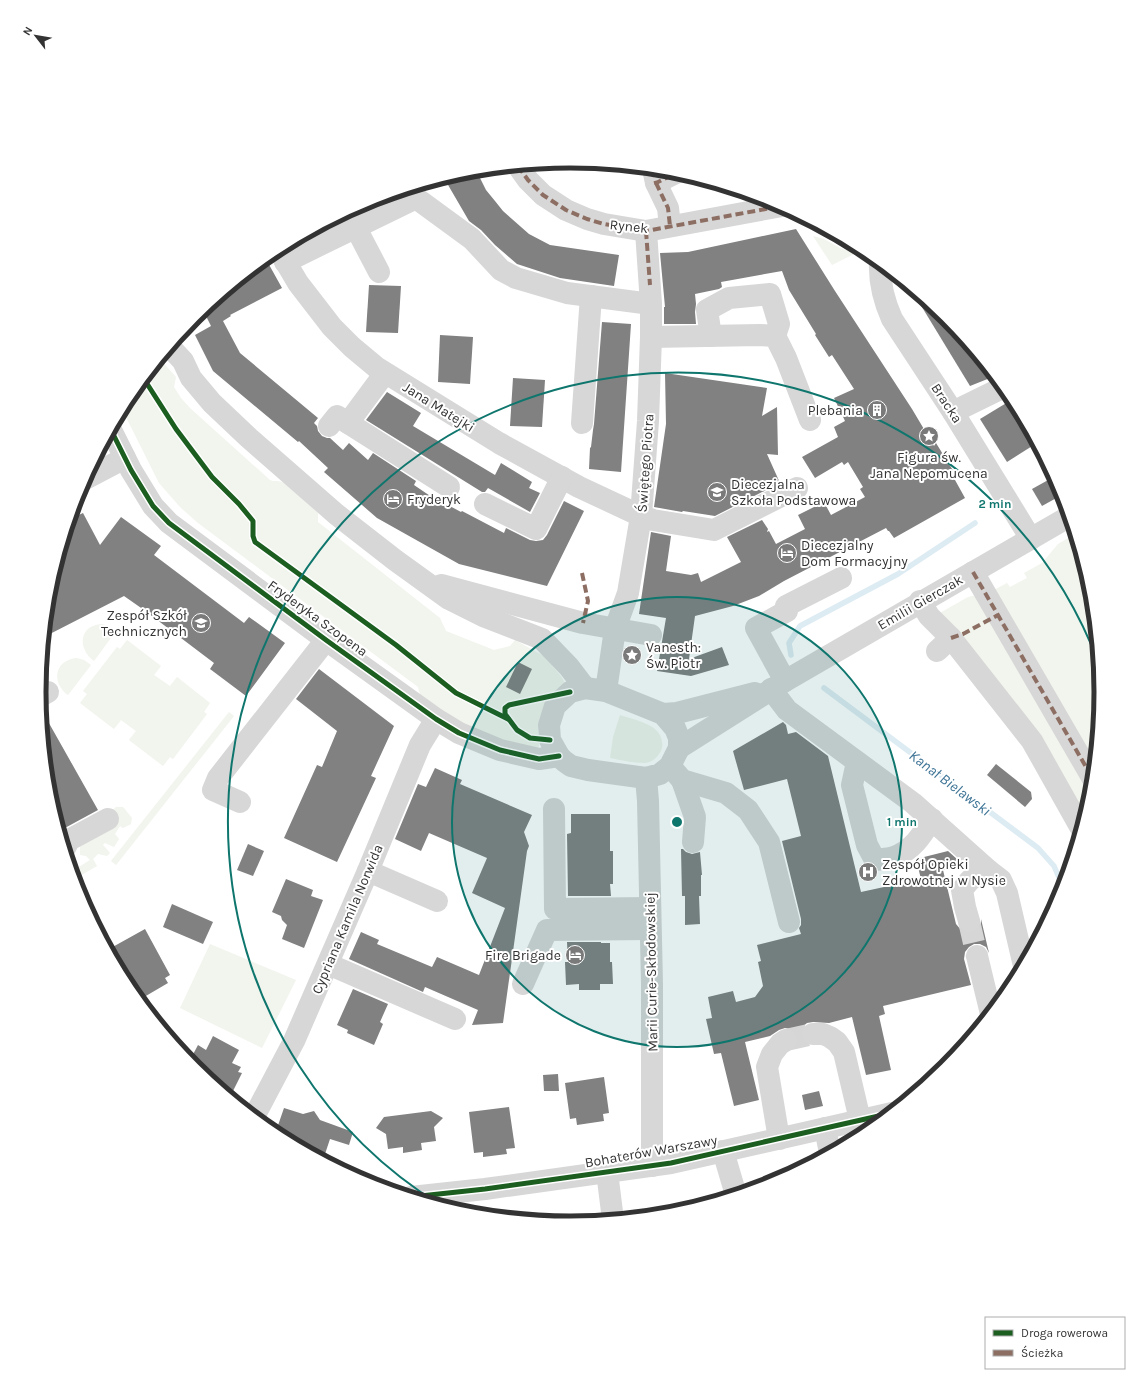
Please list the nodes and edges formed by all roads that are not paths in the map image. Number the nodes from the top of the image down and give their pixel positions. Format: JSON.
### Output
{"nodes":[{"id":1,"x":521,"y":170,"type":"edge"},
{"id":2,"x":654,"y":176,"type":"edge"},
{"id":3,"x":771,"y":208,"type":"edge"},
{"id":4,"x":670,"y":226,"type":"junction"},
{"id":5,"x":356,"y":228,"type":"junction"},
{"id":6,"x":646,"y":231,"type":"junction"},
{"id":7,"x":282,"y":256,"type":"edge"},
{"id":8,"x":880,"y":268,"type":"edge"},
{"id":9,"x":379,"y":272,"type":"dead end"},
{"id":10,"x":592,"y":296,"type":"junction"},
{"id":11,"x":651,"y":304,"type":"junction"},
{"id":12,"x":711,"y":336,"type":"junction"},
{"id":13,"x":775,"y":336,"type":"junction"},
{"id":14,"x":651,"y":337,"type":"junction"},
{"id":15,"x":173,"y":350,"type":"edge"},
{"id":16,"x":384,"y":373,"type":"junction"},
{"id":17,"x":999,"y":390,"type":"edge"},
{"id":18,"x":953,"y":412,"type":"junction"},
{"id":19,"x":810,"y":420,"type":"dead end"},
{"id":20,"x":582,"y":424,"type":"dead end"},
{"id":21,"x":113,"y":435,"type":"edge"},
{"id":22,"x":125,"y":458,"type":"junction"},
{"id":23,"x":94,"y":474,"type":"edge"},
{"id":24,"x":562,"y":477,"type":"junction"},
{"id":25,"x":449,"y":487,"type":"dead end"},
{"id":26,"x":797,"y":488,"type":"dead end"},
{"id":27,"x":485,"y":504,"type":"dead end"},
{"id":28,"x":641,"y":516,"type":"junction"},
{"id":29,"x":1065,"y":519,"type":"edge"},
{"id":30,"x":1031,"y":538,"type":"junction"},
{"id":31,"x":973,"y":572,"type":"junction"},
{"id":32,"x":841,"y":578,"type":"dead end"},
{"id":33,"x":420,"y":579,"type":"junction"},
{"id":34,"x":920,"y":601,"type":"junction"},
{"id":35,"x":615,"y":629,"type":"junction"},
{"id":36,"x":651,"y":635,"type":"dead end"},
{"id":37,"x":326,"y":640,"type":"junction"},
{"id":38,"x":784,"y":681,"type":"junction"},
{"id":39,"x":585,"y":688,"type":"junction"},
{"id":40,"x":606,"y":691,"type":"junction"},
{"id":41,"x":663,"y":714,"type":"junction"},
{"id":42,"x":436,"y":719,"type":"junction"},
{"id":43,"x":559,"y":756,"type":"junction"},
{"id":44,"x":857,"y":762,"type":"junction"},
{"id":45,"x":677,"y":765,"type":"junction"},
{"id":46,"x":1089,"y":773,"type":"edge"},
{"id":47,"x":646,"y":778,"type":"junction"},
{"id":48,"x":240,"y":802,"type":"dead end"},
{"id":49,"x":554,"y":809,"type":"dead end"},
{"id":50,"x":108,"y":818,"type":"dead end"},
{"id":51,"x":932,"y":819,"type":"junction"},
{"id":52,"x":1078,"y":823,"type":"edge"},
{"id":53,"x":68,"y":842,"type":"edge"},
{"id":54,"x":693,"y":842,"type":"dead end"},
{"id":55,"x":988,"y":870,"type":"junction"},
{"id":56,"x":368,"y":871,"type":"junction"},
{"id":57,"x":437,"y":901,"type":"dead end"},
{"id":58,"x":650,"y":919,"type":"junction"},
{"id":59,"x":969,"y":921,"type":"tunnel mouth"},
{"id":60,"x":789,"y":922,"type":"dead end"},
{"id":61,"x":977,"y":956,"type":"tunnel mouth"},
{"id":62,"x":1022,"y":959,"type":"edge"},
{"id":63,"x":328,"y":964,"type":"junction"},
{"id":64,"x":523,"y":984,"type":"dead end"},
{"id":65,"x":990,"y":1008,"type":"edge"},
{"id":66,"x":455,"y":1019,"type":"dead end"},
{"id":67,"x":813,"y":1034,"type":"tunnel mouth"},
{"id":68,"x":786,"y":1040,"type":"tunnel mouth"},
{"id":69,"x":256,"y":1113,"type":"edge"},
{"id":70,"x":881,"y":1115,"type":"edge"},
{"id":71,"x":860,"y":1120,"type":"junction"},
{"id":72,"x":825,"y":1128,"type":"junction"},
{"id":73,"x":779,"y":1139,"type":"junction"},
{"id":74,"x":829,"y":1149,"type":"edge"},
{"id":75,"x":723,"y":1151,"type":"junction"},
{"id":76,"x":652,"y":1166,"type":"junction"},
{"id":77,"x":608,"y":1172,"type":"junction"},
{"id":78,"x":735,"y":1190,"type":"edge"},
{"id":79,"x":438,"y":1200,"type":"edge"},
{"id":80,"x":450,"y":1201,"type":"edge"},
{"id":81,"x":613,"y":1215,"type":"edge"}],
"edges":[{"from":1,"to":6,"type":"street","name":"Rynek"},
{"from":2,"to":4,"type":"street"},
{"from":3,"to":4,"type":"street","name":"Rynek"},
{"from":4,"to":6,"type":"street","name":"Rynek"},
{"from":5,"to":7,"type":"street"},
{"from":5,"to":9,"type":"street"},
{"from":5,"to":10,"type":"street"},
{"from":6,"to":11,"type":"street","name":"Świętego Piotra"},
{"from":7,"to":16,"type":"street","name":"Jana Matejki"},
{"from":8,"to":18,"type":"street","name":"Bracka"},
{"from":10,"to":11,"type":"street"},
{"from":10,"to":20,"type":"street"},
{"from":11,"to":14,"type":"street","name":"Świętego Piotra"},
{"from":12,"to":13,"type":"street"},
{"from":12,"to":13,"type":"street"},
{"from":12,"to":14,"type":"street"},
{"from":13,"to":19,"type":"street"},
{"from":14,"to":28,"type":"street","name":"Świętego Piotra"},
{"from":15,"to":33,"type":"street"},
{"from":16,"to":24,"type":"street","name":"Jana Matejki"},
{"from":16,"to":25,"type":"street"},
{"from":17,"to":18,"type":"street"},
{"from":18,"to":30,"type":"street","name":"Bracka"},
{"from":21,"to":22,"type":"street","name":"Fryderyka Szopena"},
{"from":22,"to":23,"type":"street"},
{"from":22,"to":37,"type":"street","name":"Fryderyka Szopena"},
{"from":24,"to":27,"type":"street"},
{"from":24,"to":28,"type":"street","name":"Jana Matejki"},
{"from":26,"to":28,"type":"street","name":"Jana Matejki"},
{"from":28,"to":35,"type":"street","name":"Świętego Piotra"},
{"from":29,"to":30,"type":"street","name":"Emilii Gierczak"},
{"from":30,"to":31,"type":"street","name":"Emilii Gierczak"},
{"from":31,"to":34,"type":"street","name":"Emilii Gierczak"},
{"from":31,"to":46,"type":"street"},
{"from":32,"to":38,"type":"street"},
{"from":33,"to":35,"type":"street"},
{"from":33,"to":39,"type":"street"},
{"from":34,"to":38,"type":"street","name":"Emilii Gierczak"},
{"from":34,"to":52,"type":"street"},
{"from":35,"to":36,"type":"street"},
{"from":35,"to":40,"type":"street","name":"Świętego Piotra"},
{"from":37,"to":42,"type":"street","name":"Fryderyka Szopena"},
{"from":37,"to":48,"type":"street"},
{"from":38,"to":41,"type":"street","name":"Emilii Gierczak"},
{"from":38,"to":44,"type":"street"},
{"from":38,"to":45,"type":"street","name":"Emilii Gierczak"},
{"from":39,"to":40,"type":"street"},
{"from":39,"to":43,"type":"street"},
{"from":40,"to":41,"type":"street"},
{"from":41,"to":45,"type":"street"},
{"from":42,"to":43,"type":"street","name":"Fryderyka Szopena"},
{"from":42,"to":56,"type":"street","name":"Cypriana Kamila Norwida"},
{"from":43,"to":47,"type":"street"},
{"from":44,"to":51,"type":"street"},
{"from":44,"to":51,"type":"street"},
{"from":45,"to":47,"type":"street"},
{"from":45,"to":54,"type":"street"},
{"from":45,"to":60,"type":"street"},
{"from":47,"to":58,"type":"street","name":"Marii Curie-Skłodowskiej"},
{"from":49,"to":58,"type":"street"},
{"from":50,"to":53,"type":"street"},
{"from":51,"to":55,"type":"street"},
{"from":55,"to":59,"type":"street"},
{"from":55,"to":62,"type":"street"},
{"from":56,"to":57,"type":"street"},
{"from":56,"to":63,"type":"street","name":"Cypriana Kamila Norwida"},
{"from":58,"to":64,"type":"street"},
{"from":58,"to":76,"type":"street","name":"Marii Curie-Skłodowskiej"},
{"from":61,"to":65,"type":"street"},
{"from":63,"to":66,"type":"street"},
{"from":63,"to":69,"type":"street","name":"Cypriana Kamila Norwida"},
{"from":67,"to":71,"type":"street"},
{"from":68,"to":73,"type":"street"},
{"from":70,"to":71,"type":"street","name":"Bohaterów Warszawy"},
{"from":71,"to":72,"type":"street","name":"Bohaterów Warszawy"},
{"from":72,"to":73,"type":"street","name":"Bohaterów Warszawy"},
{"from":72,"to":74,"type":"street"},
{"from":73,"to":75,"type":"street","name":"Bohaterów Warszawy"},
{"from":75,"to":76,"type":"street","name":"Bohaterów Warszawy"},
{"from":75,"to":78,"type":"street"},
{"from":76,"to":77,"type":"street","name":"Bohaterów Warszawy"},
{"from":77,"to":80,"type":"street","name":"Bohaterów Warszawy"},
{"from":77,"to":81,"type":"street"},
{"from":79,"to":80,"type":"street","name":"Bohaterów Warszawy"}]}
